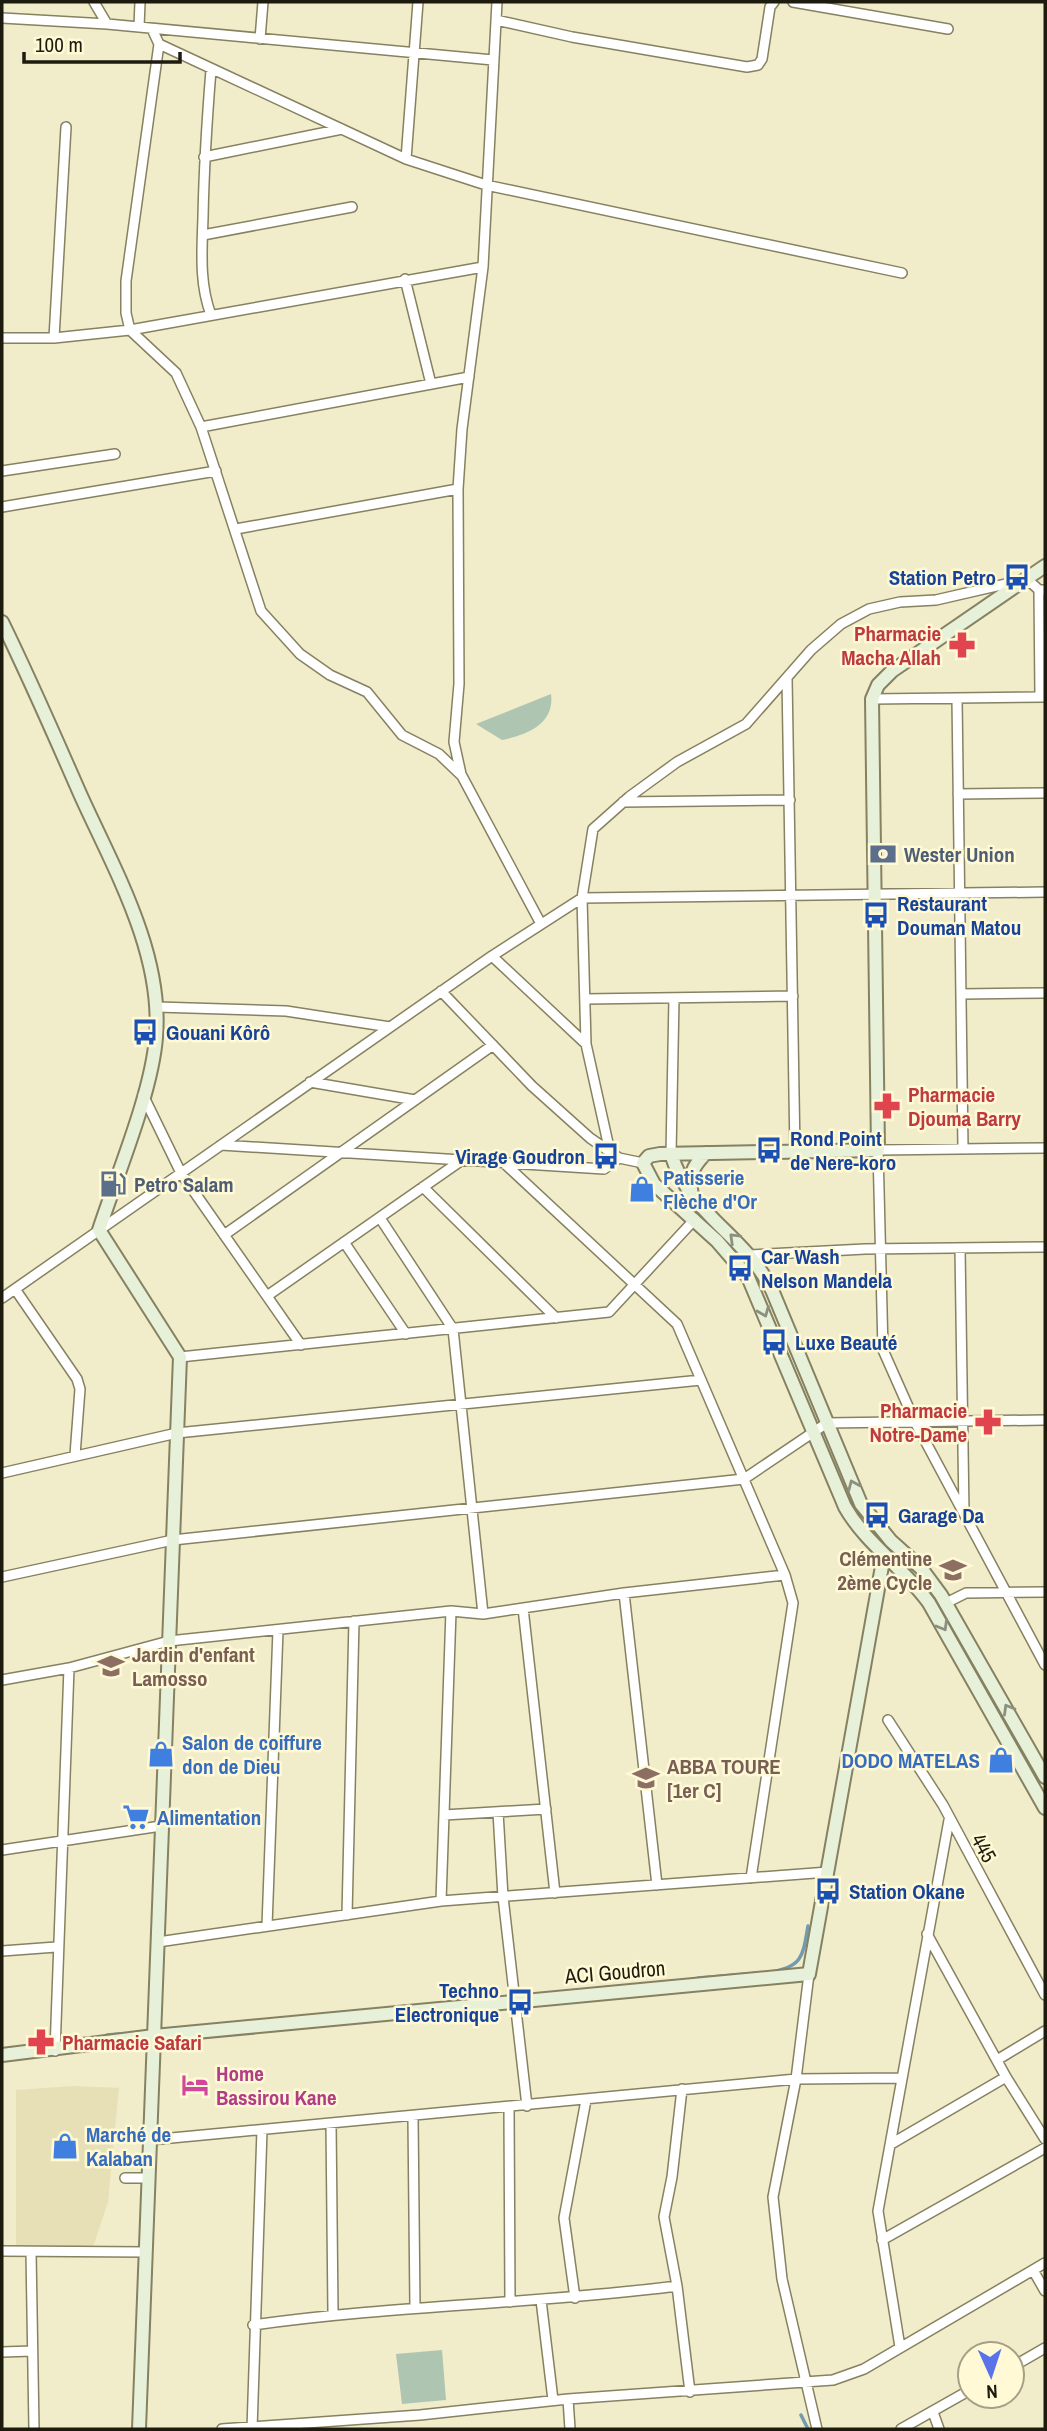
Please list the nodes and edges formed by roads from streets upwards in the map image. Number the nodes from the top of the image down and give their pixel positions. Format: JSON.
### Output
{"nodes":[{"id":1,"x":94,"y":2,"type":"edge"},
{"id":2,"x":140,"y":2,"type":"edge"},
{"id":3,"x":262,"y":2,"type":"edge"},
{"id":4,"x":418,"y":2,"type":"edge"},
{"id":5,"x":497,"y":2,"type":"edge"},
{"id":6,"x":774,"y":2,"type":"edge"},
{"id":7,"x":793,"y":2,"type":"edge"},
{"id":8,"x":2,"y":18,"type":"edge"},
{"id":9,"x":496,"y":20,"type":"junction"},
{"id":10,"x":107,"y":24,"type":"junction"},
{"id":11,"x":139,"y":27,"type":"junction"},
{"id":12,"x":152,"y":29,"type":"junction"},
{"id":13,"x":948,"y":29,"type":"dead end"},
{"id":14,"x":261,"y":38,"type":"junction"},
{"id":15,"x":159,"y":44,"type":"junction"},
{"id":16,"x":415,"y":53,"type":"junction"},
{"id":17,"x":493,"y":60,"type":"junction"},
{"id":18,"x":211,"y":70,"type":"junction"},
{"id":19,"x":66,"y":127,"type":"dead end"},
{"id":20,"x":342,"y":130,"type":"junction"},
{"id":21,"x":204,"y":157,"type":"junction"},
{"id":22,"x":406,"y":159,"type":"junction"},
{"id":23,"x":486,"y":185,"type":"junction"},
{"id":24,"x":352,"y":207,"type":"dead end"},
{"id":25,"x":203,"y":234,"type":"junction"},
{"id":26,"x":483,"y":267,"type":"junction"},
{"id":27,"x":902,"y":273,"type":"dead end"},
{"id":28,"x":405,"y":279,"type":"junction"},
{"id":29,"x":211,"y":315,"type":"junction"},
{"id":30,"x":130,"y":330,"type":"junction"},
{"id":31,"x":2,"y":338,"type":"edge"},
{"id":32,"x":54,"y":338,"type":"junction"},
{"id":33,"x":469,"y":377,"type":"junction"},
{"id":34,"x":431,"y":384,"type":"junction"},
{"id":35,"x":201,"y":427,"type":"junction"},
{"id":36,"x":115,"y":454,"type":"dead end"},
{"id":37,"x":2,"y":471,"type":"edge"},
{"id":38,"x":216,"y":471,"type":"junction"},
{"id":39,"x":458,"y":489,"type":"junction"},
{"id":40,"x":2,"y":506,"type":"edge"},
{"id":41,"x":236,"y":529,"type":"junction"},
{"id":42,"x":1045,"y":566,"type":"edge"},
{"id":43,"x":1027,"y":579,"type":"junction"},
{"id":44,"x":1042,"y":590,"type":"edge"},
{"id":45,"x":2,"y":622,"type":"edge"},
{"id":46,"x":787,"y":678,"type":"junction"},
{"id":47,"x":1043,"y":697,"type":"edge"},
{"id":48,"x":957,"y":698,"type":"junction"},
{"id":49,"x":872,"y":699,"type":"junction"},
{"id":50,"x":461,"y":776,"type":"junction"},
{"id":51,"x":1045,"y":793,"type":"edge"},
{"id":52,"x":958,"y":794,"type":"junction"},
{"id":53,"x":790,"y":800,"type":"junction"},
{"id":54,"x":623,"y":802,"type":"junction"},
{"id":55,"x":1045,"y":892,"type":"edge"},
{"id":56,"x":960,"y":893,"type":"junction"},
{"id":57,"x":875,"y":894,"type":"junction"},
{"id":58,"x":791,"y":895,"type":"junction"},
{"id":59,"x":582,"y":898,"type":"junction"},
{"id":60,"x":541,"y":924,"type":"junction"},
{"id":61,"x":492,"y":956,"type":"junction"},
{"id":62,"x":441,"y":991,"type":"junction"},
{"id":63,"x":1045,"y":993,"type":"edge"},
{"id":64,"x":961,"y":994,"type":"junction"},
{"id":65,"x":793,"y":996,"type":"junction"},
{"id":66,"x":674,"y":998,"type":"junction"},
{"id":67,"x":584,"y":999,"type":"junction"},
{"id":68,"x":157,"y":1007,"type":"junction"},
{"id":69,"x":390,"y":1027,"type":"junction"},
{"id":70,"x":586,"y":1044,"type":"junction"},
{"id":71,"x":493,"y":1045,"type":"junction"},
{"id":72,"x":310,"y":1082,"type":"junction"},
{"id":73,"x":143,"y":1096,"type":"junction"},
{"id":74,"x":415,"y":1100,"type":"junction"},
{"id":75,"x":220,"y":1145,"type":"junction"},
{"id":76,"x":1045,"y":1148,"type":"edge"},
{"id":77,"x":963,"y":1149,"type":"junction"},
{"id":78,"x":878,"y":1150,"type":"junction"},
{"id":79,"x":338,"y":1152,"type":"junction"},
{"id":80,"x":795,"y":1152,"type":"junction"},
{"id":81,"x":706,"y":1153,"type":"junction"},
{"id":82,"x":671,"y":1154,"type":"junction"},
{"id":83,"x":615,"y":1155,"type":"junction"},
{"id":84,"x":462,"y":1160,"type":"junction"},
{"id":85,"x":503,"y":1163,"type":"junction"},
{"id":86,"x":643,"y":1163,"type":"junction"},
{"id":87,"x":180,"y":1173,"type":"junction"},
{"id":88,"x":423,"y":1187,"type":"junction"},
{"id":89,"x":693,"y":1199,"type":"junction"},
{"id":90,"x":380,"y":1218,"type":"junction"},
{"id":91,"x":695,"y":1219,"type":"junction"},
{"id":92,"x":99,"y":1230,"type":"junction"},
{"id":93,"x":224,"y":1235,"type":"junction"},
{"id":94,"x":344,"y":1242,"type":"junction"},
{"id":95,"x":1045,"y":1247,"type":"edge"},
{"id":96,"x":960,"y":1248,"type":"junction"},
{"id":97,"x":879,"y":1249,"type":"junction"},
{"id":98,"x":750,"y":1255,"type":"junction"},
{"id":99,"x":635,"y":1283,"type":"junction"},
{"id":100,"x":15,"y":1289,"type":"junction"},
{"id":101,"x":267,"y":1296,"type":"junction"},
{"id":102,"x":2,"y":1298,"type":"edge"},
{"id":103,"x":556,"y":1318,"type":"junction"},
{"id":104,"x":453,"y":1329,"type":"junction"},
{"id":105,"x":406,"y":1334,"type":"junction"},
{"id":106,"x":300,"y":1345,"type":"junction"},
{"id":107,"x":180,"y":1357,"type":"junction"},
{"id":108,"x":701,"y":1380,"type":"junction"},
{"id":109,"x":461,"y":1405,"type":"junction"},
{"id":110,"x":1045,"y":1420,"type":"edge"},
{"id":111,"x":963,"y":1421,"type":"junction"},
{"id":112,"x":915,"y":1422,"type":"junction"},
{"id":113,"x":827,"y":1423,"type":"junction"},
{"id":114,"x":177,"y":1433,"type":"junction"},
{"id":115,"x":813,"y":1433,"type":"junction"},
{"id":116,"x":75,"y":1455,"type":"junction"},
{"id":117,"x":2,"y":1473,"type":"edge"},
{"id":118,"x":744,"y":1479,"type":"junction"},
{"id":119,"x":472,"y":1506,"type":"junction"},
{"id":120,"x":964,"y":1515,"type":"junction"},
{"id":121,"x":173,"y":1540,"type":"junction"},
{"id":122,"x":891,"y":1541,"type":"junction"},
{"id":123,"x":884,"y":1555,"type":"junction"},
{"id":124,"x":785,"y":1575,"type":"junction"},
{"id":125,"x":2,"y":1577,"type":"edge"},
{"id":126,"x":1045,"y":1592,"type":"edge"},
{"id":127,"x":624,"y":1593,"type":"junction"},
{"id":128,"x":1007,"y":1593,"type":"junction"},
{"id":129,"x":946,"y":1603,"type":"junction"},
{"id":130,"x":523,"y":1608,"type":"junction"},
{"id":131,"x":451,"y":1611,"type":"junction"},
{"id":132,"x":483,"y":1614,"type":"junction"},
{"id":133,"x":354,"y":1621,"type":"junction"},
{"id":134,"x":278,"y":1630,"type":"junction"},
{"id":135,"x":169,"y":1641,"type":"junction"},
{"id":136,"x":1045,"y":1665,"type":"edge"},
{"id":137,"x":69,"y":1668,"type":"junction"},
{"id":138,"x":2,"y":1680,"type":"edge"},
{"id":139,"x":888,"y":1720,"type":"dead end"},
{"id":140,"x":1044,"y":1771,"type":"edge"},
{"id":141,"x":1045,"y":1808,"type":"edge"},
{"id":142,"x":546,"y":1809,"type":"junction"},
{"id":143,"x":498,"y":1812,"type":"junction"},
{"id":144,"x":444,"y":1815,"type":"junction"},
{"id":145,"x":949,"y":1820,"type":"junction"},
{"id":146,"x":161,"y":1826,"type":"junction"},
{"id":147,"x":62,"y":1841,"type":"junction"},
{"id":148,"x":2,"y":1850,"type":"edge"},
{"id":149,"x":828,"y":1872,"type":"junction"},
{"id":150,"x":751,"y":1878,"type":"junction"},
{"id":151,"x":657,"y":1885,"type":"junction"},
{"id":152,"x":555,"y":1893,"type":"junction"},
{"id":153,"x":503,"y":1897,"type":"junction"},
{"id":154,"x":441,"y":1901,"type":"junction"},
{"id":155,"x":347,"y":1915,"type":"junction"},
{"id":156,"x":267,"y":1926,"type":"junction"},
{"id":157,"x":927,"y":1934,"type":"junction"},
{"id":158,"x":158,"y":1942,"type":"junction"},
{"id":159,"x":57,"y":1947,"type":"junction"},
{"id":160,"x":2,"y":1951,"type":"edge"},
{"id":161,"x":809,"y":1974,"type":"junction"},
{"id":162,"x":1045,"y":1995,"type":"edge"},
{"id":163,"x":516,"y":2000,"type":"junction"},
{"id":164,"x":1045,"y":2031,"type":"edge"},
{"id":165,"x":154,"y":2036,"type":"junction"},
{"id":166,"x":55,"y":2051,"type":"junction"},
{"id":167,"x":2,"y":2055,"type":"edge"},
{"id":168,"x":996,"y":2060,"type":"junction"},
{"id":169,"x":1006,"y":2077,"type":"junction"},
{"id":170,"x":900,"y":2078,"type":"junction"},
{"id":171,"x":796,"y":2080,"type":"junction"},
{"id":172,"x":682,"y":2089,"type":"junction"},
{"id":173,"x":586,"y":2100,"type":"junction"},
{"id":174,"x":527,"y":2106,"type":"junction"},
{"id":175,"x":509,"y":2108,"type":"junction"},
{"id":176,"x":413,"y":2117,"type":"junction"},
{"id":177,"x":331,"y":2123,"type":"junction"},
{"id":178,"x":262,"y":2130,"type":"junction"},
{"id":179,"x":1045,"y":2139,"type":"edge"},
{"id":180,"x":150,"y":2140,"type":"junction"},
{"id":181,"x":891,"y":2144,"type":"junction"},
{"id":182,"x":1045,"y":2148,"type":"edge"},
{"id":183,"x":125,"y":2178,"type":"dead end"},
{"id":184,"x":149,"y":2178,"type":"junction"},
{"id":185,"x":882,"y":2240,"type":"junction"},
{"id":186,"x":2,"y":2251,"type":"edge"},
{"id":187,"x":31,"y":2252,"type":"junction"},
{"id":188,"x":146,"y":2252,"type":"junction"},
{"id":189,"x":1045,"y":2263,"type":"edge"},
{"id":190,"x":1033,"y":2270,"type":"junction"},
{"id":191,"x":677,"y":2286,"type":"junction"},
{"id":192,"x":1045,"y":2291,"type":"edge"},
{"id":193,"x":575,"y":2298,"type":"junction"},
{"id":194,"x":541,"y":2300,"type":"junction"},
{"id":195,"x":510,"y":2302,"type":"junction"},
{"id":196,"x":415,"y":2308,"type":"junction"},
{"id":197,"x":334,"y":2314,"type":"junction"},
{"id":198,"x":253,"y":2325,"type":"junction"},
{"id":199,"x":900,"y":2347,"type":"junction"},
{"id":200,"x":32,"y":2351,"type":"junction"},
{"id":201,"x":2,"y":2352,"type":"edge"},
{"id":202,"x":1044,"y":2352,"type":"edge"},
{"id":203,"x":1026,"y":2360,"type":"edge"},
{"id":204,"x":805,"y":2381,"type":"junction"},
{"id":205,"x":690,"y":2392,"type":"junction"},
{"id":206,"x":956,"y":2398,"type":"edge"},
{"id":207,"x":568,"y":2399,"type":"junction"},
{"id":208,"x":553,"y":2400,"type":"junction"},
{"id":209,"x":933,"y":2412,"type":"junction"},
{"id":210,"x":252,"y":2428,"type":"edge"},
{"id":211,"x":34,"y":2429,"type":"edge"},
{"id":212,"x":139,"y":2429,"type":"edge"},
{"id":213,"x":222,"y":2429,"type":"edge"},
{"id":214,"x":570,"y":2429,"type":"edge"},
{"id":215,"x":817,"y":2429,"type":"edge"},
{"id":216,"x":901,"y":2429,"type":"edge"},
{"id":217,"x":939,"y":2429,"type":"edge"}],
"edges":[{"from":1,"to":10,"type":"street"},
{"from":2,"to":11,"type":"street"},
{"from":3,"to":14,"type":"street"},
{"from":4,"to":16,"type":"street"},
{"from":5,"to":9,"type":"street"},
{"from":6,"to":9,"type":"street"},
{"from":7,"to":13,"type":"street"},
{"from":8,"to":10,"type":"street"},
{"from":9,"to":17,"type":"street"},
{"from":10,"to":11,"type":"street"},
{"from":11,"to":12,"type":"street"},
{"from":12,"to":14,"type":"street"},
{"from":12,"to":15,"type":"street"},
{"from":14,"to":16,"type":"street"},
{"from":15,"to":18,"type":"street"},
{"from":15,"to":30,"type":"street"},
{"from":16,"to":17,"type":"street"},
{"from":16,"to":22,"type":"street"},
{"from":17,"to":23,"type":"street"},
{"from":18,"to":20,"type":"street"},
{"from":18,"to":21,"type":"street"},
{"from":19,"to":32,"type":"street"},
{"from":20,"to":21,"type":"street"},
{"from":20,"to":22,"type":"street"},
{"from":21,"to":25,"type":"street"},
{"from":22,"to":23,"type":"street"},
{"from":23,"to":26,"type":"street"},
{"from":23,"to":27,"type":"street"},
{"from":24,"to":25,"type":"street"},
{"from":25,"to":29,"type":"street"},
{"from":26,"to":28,"type":"street"},
{"from":26,"to":33,"type":"street"},
{"from":28,"to":29,"type":"street"},
{"from":28,"to":34,"type":"street"},
{"from":29,"to":30,"type":"street"},
{"from":30,"to":32,"type":"street"},
{"from":30,"to":35,"type":"street"},
{"from":31,"to":32,"type":"street"},
{"from":33,"to":34,"type":"street"},
{"from":33,"to":39,"type":"street"},
{"from":34,"to":35,"type":"street"},
{"from":35,"to":38,"type":"street"},
{"from":36,"to":37,"type":"street"},
{"from":38,"to":40,"type":"street"},
{"from":38,"to":41,"type":"street"},
{"from":39,"to":41,"type":"street"},
{"from":39,"to":50,"type":"street"},
{"from":41,"to":50,"type":"street"},
{"from":42,"to":43,"type":"street"},
{"from":43,"to":44,"type":"street"},
{"from":43,"to":46,"type":"street"},
{"from":43,"to":49,"type":"street"},
{"from":44,"to":47,"type":"street"},
{"from":45,"to":68,"type":"street"},
{"from":46,"to":53,"type":"street"},
{"from":46,"to":54,"type":"street"},
{"from":47,"to":48,"type":"street"},
{"from":48,"to":49,"type":"street"},
{"from":48,"to":52,"type":"street"},
{"from":49,"to":57,"type":"street"},
{"from":50,"to":60,"type":"street"},
{"from":51,"to":52,"type":"street"},
{"from":52,"to":56,"type":"street"},
{"from":53,"to":54,"type":"street"},
{"from":53,"to":58,"type":"street"},
{"from":54,"to":59,"type":"street"},
{"from":55,"to":56,"type":"street"},
{"from":56,"to":57,"type":"street"},
{"from":56,"to":64,"type":"street"},
{"from":57,"to":58,"type":"street"},
{"from":57,"to":78,"type":"street"},
{"from":58,"to":59,"type":"street"},
{"from":58,"to":65,"type":"street"},
{"from":59,"to":60,"type":"street"},
{"from":59,"to":67,"type":"street"},
{"from":60,"to":61,"type":"street"},
{"from":61,"to":62,"type":"street"},
{"from":61,"to":70,"type":"street"},
{"from":62,"to":69,"type":"street"},
{"from":62,"to":71,"type":"street"},
{"from":63,"to":64,"type":"street"},
{"from":64,"to":77,"type":"street"},
{"from":65,"to":66,"type":"street"},
{"from":65,"to":80,"type":"street"},
{"from":66,"to":67,"type":"street"},
{"from":66,"to":82,"type":"street"},
{"from":67,"to":70,"type":"street"},
{"from":68,"to":69,"type":"street"},
{"from":68,"to":73,"type":"street"},
{"from":69,"to":72,"type":"street"},
{"from":70,"to":83,"type":"street"},
{"from":71,"to":74,"type":"street"},
{"from":71,"to":83,"type":"street"},
{"from":72,"to":74,"type":"street"},
{"from":72,"to":75,"type":"street"},
{"from":73,"to":87,"type":"street"},
{"from":73,"to":92,"type":"street"},
{"from":74,"to":79,"type":"street"},
{"from":75,"to":79,"type":"street"},
{"from":75,"to":87,"type":"street"},
{"from":76,"to":77,"type":"street"},
{"from":77,"to":78,"type":"street"},
{"from":78,"to":80,"type":"street"},
{"from":78,"to":97,"type":"street"},
{"from":79,"to":84,"type":"street"},
{"from":79,"to":93,"type":"street"},
{"from":80,"to":81,"type":"street"},
{"from":81,"to":82,"type":"street"},
{"from":81,"to":89,"type":"street"},
{"from":82,"to":86,"type":"street"},
{"from":82,"to":89,"type":"street"},
{"from":83,"to":85,"type":"street"},
{"from":83,"to":86,"type":"street"},
{"from":84,"to":85,"type":"street"},
{"from":84,"to":88,"type":"street"},
{"from":85,"to":99,"type":"street"},
{"from":86,"to":91,"type":"street"},
{"from":87,"to":92,"type":"street"},
{"from":87,"to":93,"type":"street"},
{"from":88,"to":90,"type":"street"},
{"from":88,"to":103,"type":"street"},
{"from":98,"to":89,"type":"street","one_way":true},
{"from":90,"to":94,"type":"street"},
{"from":90,"to":104,"type":"street"},
{"from":91,"to":99,"type":"street"},
{"from":91,"to":115,"type":"street","one_way":true},
{"from":92,"to":100,"type":"street"},
{"from":92,"to":107,"type":"street"},
{"from":93,"to":101,"type":"street"},
{"from":94,"to":101,"type":"street"},
{"from":94,"to":105,"type":"street"},
{"from":95,"to":96,"type":"street"},
{"from":96,"to":97,"type":"street"},
{"from":96,"to":111,"type":"street"},
{"from":97,"to":98,"type":"street"},
{"from":97,"to":112,"type":"street"},
{"from":98,"to":113,"type":"street"},
{"from":99,"to":103,"type":"street"},
{"from":99,"to":108,"type":"street"},
{"from":100,"to":102,"type":"street"},
{"from":100,"to":116,"type":"street"},
{"from":101,"to":106,"type":"street"},
{"from":103,"to":104,"type":"street"},
{"from":104,"to":105,"type":"street"},
{"from":104,"to":109,"type":"street"},
{"from":105,"to":106,"type":"street"},
{"from":106,"to":107,"type":"street"},
{"from":107,"to":114,"type":"street"},
{"from":108,"to":109,"type":"street"},
{"from":108,"to":118,"type":"street"},
{"from":109,"to":114,"type":"street"},
{"from":109,"to":119,"type":"street"},
{"from":110,"to":111,"type":"street"},
{"from":111,"to":112,"type":"street"},
{"from":111,"to":120,"type":"street"},
{"from":112,"to":113,"type":"street"},
{"from":112,"to":120,"type":"street"},
{"from":113,"to":115,"type":"street"},
{"from":122,"to":113,"type":"street","one_way":true},
{"from":114,"to":116,"type":"street"},
{"from":114,"to":121,"type":"street"},
{"from":115,"to":118,"type":"street"},
{"from":115,"to":123,"type":"street"},
{"from":116,"to":117,"type":"street"},
{"from":118,"to":119,"type":"street"},
{"from":118,"to":124,"type":"street"},
{"from":119,"to":121,"type":"street"},
{"from":119,"to":132,"type":"street"},
{"from":120,"to":128,"type":"street"},
{"from":121,"to":125,"type":"street"},
{"from":121,"to":135,"type":"street"},
{"from":122,"to":123,"type":"street"},
{"from":122,"to":129,"type":"street"},
{"from":123,"to":141,"type":"street","one_way":true},
{"from":123,"to":149,"type":"street"},
{"from":124,"to":127,"type":"street"},
{"from":124,"to":150,"type":"street"},
{"from":126,"to":128,"type":"street"},
{"from":127,"to":130,"type":"street"},
{"from":127,"to":151,"type":"street"},
{"from":128,"to":129,"type":"street"},
{"from":128,"to":136,"type":"street"},
{"from":140,"to":129,"type":"street","one_way":true},
{"from":130,"to":132,"type":"street"},
{"from":130,"to":142,"type":"street"},
{"from":131,"to":132,"type":"street"},
{"from":131,"to":133,"type":"street"},
{"from":131,"to":144,"type":"street"},
{"from":133,"to":134,"type":"street"},
{"from":133,"to":155,"type":"street"},
{"from":134,"to":135,"type":"street"},
{"from":134,"to":156,"type":"street"},
{"from":135,"to":137,"type":"street"},
{"from":135,"to":146,"type":"street"},
{"from":137,"to":138,"type":"street"},
{"from":137,"to":147,"type":"street"},
{"from":139,"to":145,"type":"street","name":"445"},
{"from":142,"to":143,"type":"street"},
{"from":142,"to":152,"type":"street"},
{"from":143,"to":144,"type":"street"},
{"from":143,"to":153,"type":"street"},
{"from":144,"to":154,"type":"street"},
{"from":145,"to":157,"type":"street"},
{"from":145,"to":162,"type":"street","name":"445"},
{"from":146,"to":147,"type":"street"},
{"from":146,"to":158,"type":"street"},
{"from":147,"to":148,"type":"street"},
{"from":147,"to":159,"type":"street"},
{"from":149,"to":150,"type":"street"},
{"from":149,"to":161,"type":"street"},
{"from":150,"to":151,"type":"street"},
{"from":151,"to":152,"type":"street"},
{"from":152,"to":153,"type":"street"},
{"from":153,"to":154,"type":"street"},
{"from":153,"to":163,"type":"street"},
{"from":154,"to":155,"type":"street"},
{"from":155,"to":156,"type":"street"},
{"from":156,"to":158,"type":"street"},
{"from":157,"to":168,"type":"street"},
{"from":157,"to":170,"type":"street"},
{"from":158,"to":165,"type":"street"},
{"from":159,"to":160,"type":"street"},
{"from":159,"to":166,"type":"street"},
{"from":161,"to":163,"type":"street","name":"ACI Goudron"},
{"from":161,"to":171,"type":"street"},
{"from":163,"to":165,"type":"street","name":"ACI Goudron"},
{"from":163,"to":174,"type":"street"},
{"from":164,"to":168,"type":"street"},
{"from":165,"to":166,"type":"street","name":"ACI Goudron"},
{"from":165,"to":180,"type":"street"},
{"from":166,"to":167,"type":"street","name":"ACI Goudron"},
{"from":168,"to":169,"type":"street"},
{"from":169,"to":179,"type":"street"},
{"from":169,"to":181,"type":"street"},
{"from":170,"to":171,"type":"street"},
{"from":170,"to":181,"type":"street"},
{"from":171,"to":172,"type":"street"},
{"from":171,"to":204,"type":"street"},
{"from":172,"to":173,"type":"street"},
{"from":172,"to":191,"type":"street"},
{"from":173,"to":174,"type":"street"},
{"from":173,"to":193,"type":"street"},
{"from":174,"to":175,"type":"street"},
{"from":175,"to":176,"type":"street"},
{"from":175,"to":195,"type":"street"},
{"from":176,"to":177,"type":"street"},
{"from":176,"to":196,"type":"street"},
{"from":177,"to":178,"type":"street"},
{"from":177,"to":197,"type":"street"},
{"from":178,"to":180,"type":"street"},
{"from":178,"to":198,"type":"street"},
{"from":180,"to":184,"type":"street"},
{"from":181,"to":185,"type":"street"},
{"from":182,"to":185,"type":"street"},
{"from":183,"to":184,"type":"street"},
{"from":184,"to":188,"type":"street"},
{"from":185,"to":199,"type":"street"},
{"from":186,"to":187,"type":"street"},
{"from":187,"to":188,"type":"street"},
{"from":187,"to":200,"type":"street"},
{"from":188,"to":212,"type":"street"},
{"from":189,"to":190,"type":"street"},
{"from":190,"to":192,"type":"street"},
{"from":190,"to":199,"type":"street"},
{"from":191,"to":193,"type":"street"},
{"from":191,"to":205,"type":"street"},
{"from":193,"to":194,"type":"street"},
{"from":194,"to":195,"type":"street"},
{"from":194,"to":208,"type":"street"},
{"from":195,"to":196,"type":"street"},
{"from":196,"to":197,"type":"street"},
{"from":197,"to":198,"type":"street"},
{"from":198,"to":210,"type":"street"},
{"from":199,"to":204,"type":"street"},
{"from":200,"to":201,"type":"street"},
{"from":200,"to":211,"type":"street"},
{"from":202,"to":203,"type":"street"},
{"from":204,"to":205,"type":"street"},
{"from":204,"to":215,"type":"street"},
{"from":205,"to":207,"type":"street"},
{"from":206,"to":209,"type":"street"},
{"from":207,"to":208,"type":"street"},
{"from":207,"to":214,"type":"street"},
{"from":208,"to":210,"type":"street"},
{"from":209,"to":216,"type":"street"},
{"from":209,"to":217,"type":"street"},
{"from":210,"to":213,"type":"street"}]}
